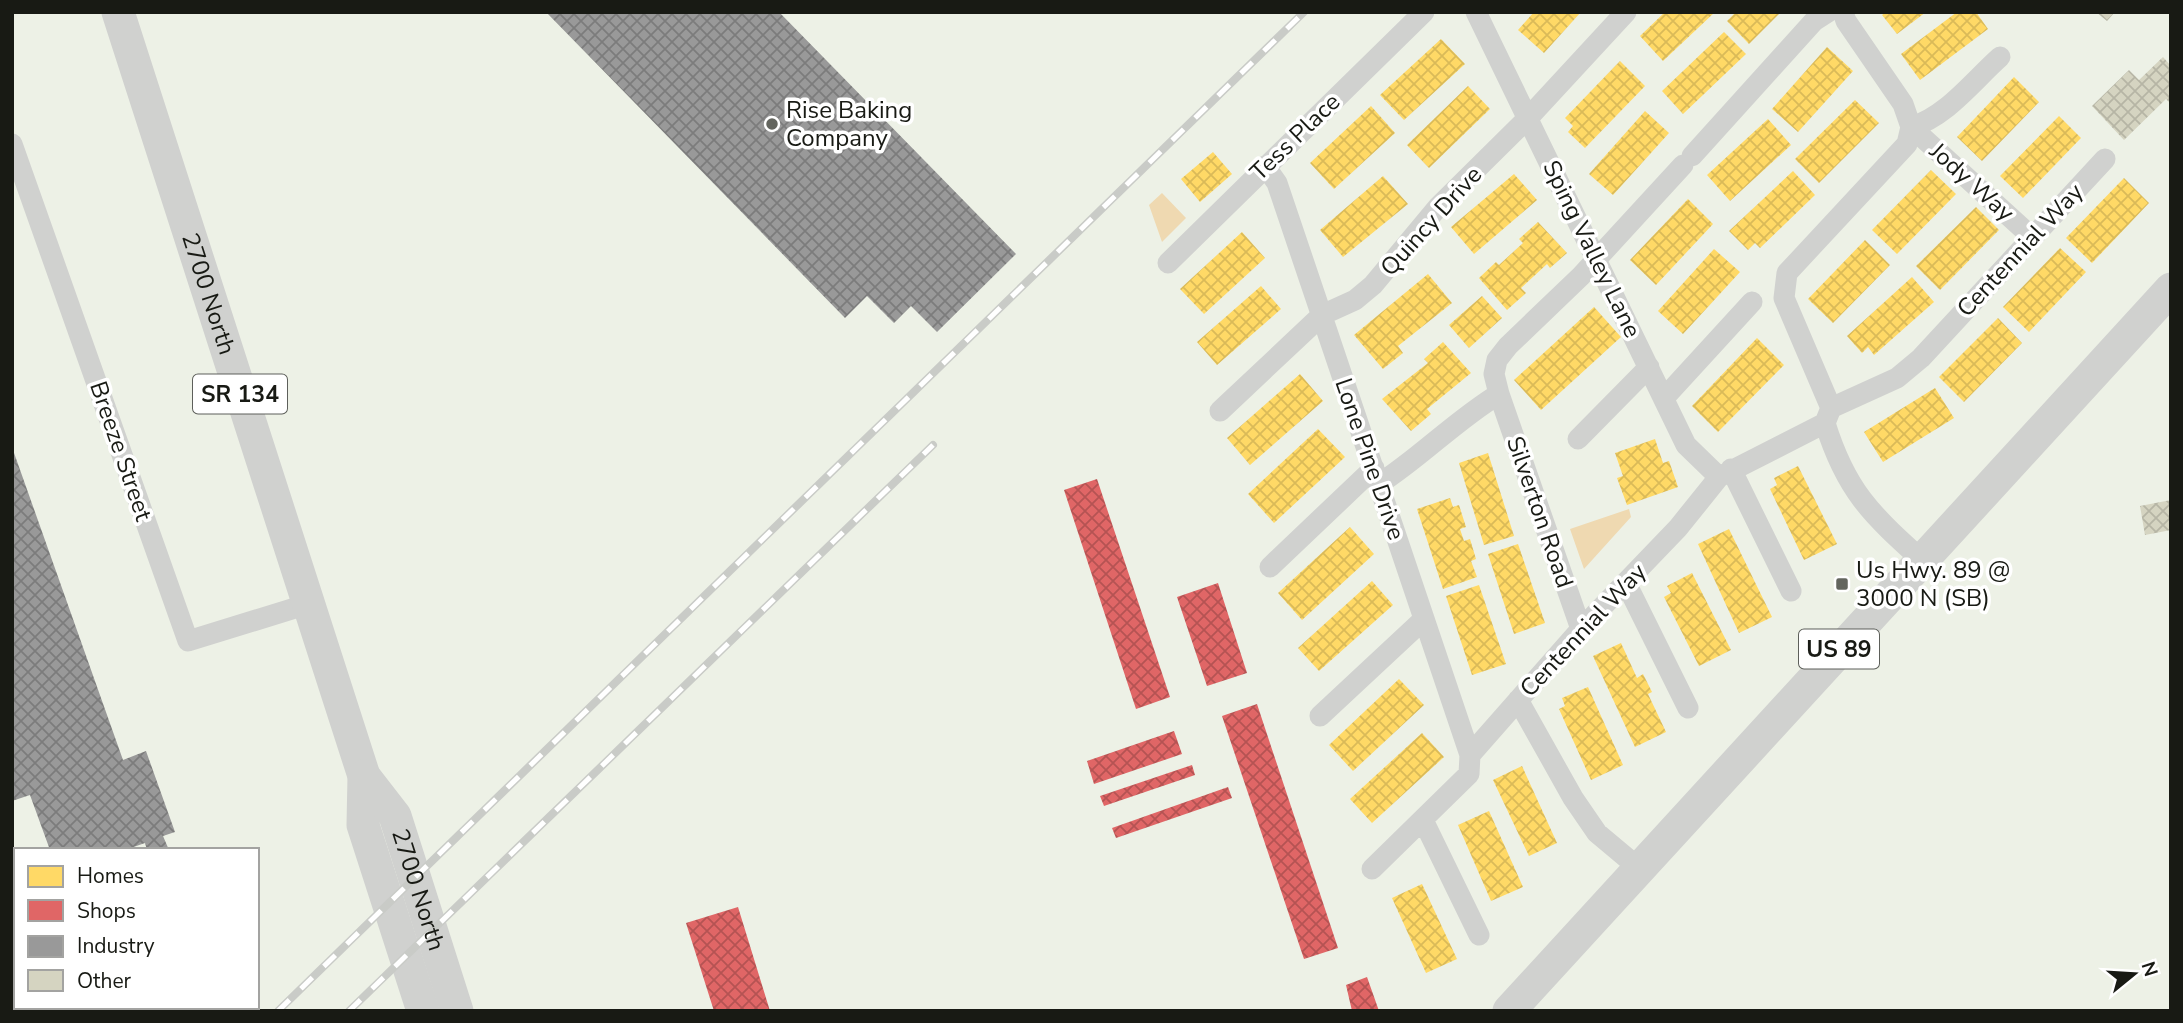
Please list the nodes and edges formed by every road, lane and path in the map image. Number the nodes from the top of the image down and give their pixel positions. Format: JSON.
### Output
{"nodes":[{"id":1,"x":118,"y":12,"type":"edge"},
{"id":2,"x":1424,"y":12,"type":"edge"},
{"id":3,"x":1476,"y":12,"type":"edge"},
{"id":4,"x":1626,"y":12,"type":"edge"},
{"id":5,"x":1829,"y":12,"type":"edge"},
{"id":6,"x":1843,"y":12,"type":"edge"},
{"id":7,"x":2000,"y":57,"type":"dead end"},
{"id":8,"x":1528,"y":118,"type":"junction"},
{"id":9,"x":1911,"y":127,"type":"junction"},
{"id":10,"x":12,"y":144,"type":"edge"},
{"id":11,"x":2105,"y":159,"type":"dead end"},
{"id":12,"x":1265,"y":166,"type":"junction"},
{"id":13,"x":2032,"y":237,"type":"junction"},
{"id":14,"x":1595,"y":257,"type":"junction"},
{"id":15,"x":1168,"y":263,"type":"dead end"},
{"id":16,"x":2171,"y":289,"type":"edge"},
{"id":17,"x":1752,"y":302,"type":"dead end"},
{"id":18,"x":1322,"y":315,"type":"junction"},
{"id":19,"x":1649,"y":367,"type":"junction"},
{"id":20,"x":1499,"y":394,"type":"junction"},
{"id":21,"x":1665,"y":397,"type":"junction"},
{"id":22,"x":1220,"y":411,"type":"dead end"},
{"id":23,"x":1828,"y":415,"type":"junction"},
{"id":24,"x":1578,"y":439,"type":"dead end"},
{"id":25,"x":1725,"y":473,"type":"junction"},
{"id":26,"x":1377,"y":476,"type":"junction"},
{"id":27,"x":1923,"y":561,"type":"junction"},
{"id":28,"x":1270,"y":567,"type":"dead end"},
{"id":29,"x":1626,"y":583,"type":"junction"},
{"id":30,"x":1791,"y":591,"type":"dead end"},
{"id":31,"x":308,"y":604,"type":"junction"},
{"id":32,"x":1423,"y":620,"type":"junction"},
{"id":33,"x":1581,"y":629,"type":"junction"},
{"id":34,"x":1518,"y":700,"type":"junction"},
{"id":35,"x":1688,"y":708,"type":"dead end"},
{"id":36,"x":1320,"y":716,"type":"dead end"},
{"id":37,"x":1469,"y":755,"type":"junction"},
{"id":38,"x":364,"y":776,"type":"junction"},
{"id":39,"x":1423,"y":820,"type":"junction"},
{"id":40,"x":1372,"y":869,"type":"dead end"},
{"id":41,"x":1640,"y":869,"type":"junction"},
{"id":42,"x":1479,"y":935,"type":"dead end"},
{"id":43,"x":424,"y":1011,"type":"edge"},
{"id":44,"x":457,"y":1011,"type":"edge"},
{"id":45,"x":1509,"y":1011,"type":"edge"}],
"edges":[{"from":1,"to":31,"type":"main road","name":"2700 North","number":"SR 134"},
{"from":2,"to":12,"type":"street","name":"Tess Place"},
{"from":3,"to":8,"type":"street","name":"Sping Valley Lane"},
{"from":4,"to":8,"type":"street","name":"Quincy Drive"},
{"from":5,"to":14,"type":"street","name":"Silverton Road"},
{"from":6,"to":9,"type":"street"},
{"from":7,"to":9,"type":"street"},
{"from":8,"to":14,"type":"street","name":"Sping Valley Lane"},
{"from":8,"to":18,"type":"street","name":"Quincy Drive"},
{"from":9,"to":13,"type":"street","name":"Jody Way"},
{"from":9,"to":23,"type":"street"},
{"from":10,"to":31,"type":"street","name":"Breeze Street"},
{"from":11,"to":13,"type":"street","name":"Centennial Way"},
{"from":12,"to":15,"type":"street","name":"Tess Place"},
{"from":12,"to":18,"type":"street","name":"Lone Pine Drive"},
{"from":13,"to":23,"type":"street","name":"Centennial Way"},
{"from":14,"to":19,"type":"street","name":"Sping Valley Lane"},
{"from":14,"to":20,"type":"street","name":"Silverton Road"},
{"from":16,"to":27,"type":"main road","number":"US 89"},
{"from":17,"to":21,"type":"street"},
{"from":18,"to":22,"type":"street","name":"Quincy Drive"},
{"from":18,"to":26,"type":"street","name":"Lone Pine Drive"},
{"from":19,"to":21,"type":"street","name":"Sping Valley Lane"},
{"from":19,"to":24,"type":"street"},
{"from":20,"to":26,"type":"street"},
{"from":20,"to":33,"type":"street","name":"Silverton Road"},
{"from":21,"to":25,"type":"street","name":"Sping Valley Lane"},
{"from":23,"to":25,"type":"street","name":"Centennial Way"},
{"from":23,"to":27,"type":"street"},
{"from":25,"to":29,"type":"street","name":"Centennial Way"},
{"from":25,"to":30,"type":"street","name":"Sping Valley Lane"},
{"from":26,"to":28,"type":"street"},
{"from":26,"to":32,"type":"street","name":"Lone Pine Drive"},
{"from":27,"to":41,"type":"main road","number":"US 89"},
{"from":29,"to":33,"type":"street","name":"Centennial Way"},
{"from":29,"to":35,"type":"street"},
{"from":31,"to":38,"type":"main road","name":"2700 North","number":"SR 134"},
{"from":32,"to":36,"type":"street"},
{"from":32,"to":37,"type":"street","name":"Lone Pine Drive"},
{"from":33,"to":34,"type":"street","name":"Centennial Way"},
{"from":34,"to":37,"type":"street","name":"Centennial Way"},
{"from":34,"to":41,"type":"street"},
{"from":37,"to":39,"type":"street","name":"Centennial Way"},
{"from":38,"to":43,"type":"main road","name":"2700 North","number":"SR 134"},
{"from":38,"to":44,"type":"main road","name":"2700 North","number":"SR 134"},
{"from":39,"to":40,"type":"street","name":"Centennial Way"},
{"from":39,"to":42,"type":"street"},
{"from":41,"to":45,"type":"main road","number":"US 89"}]}
